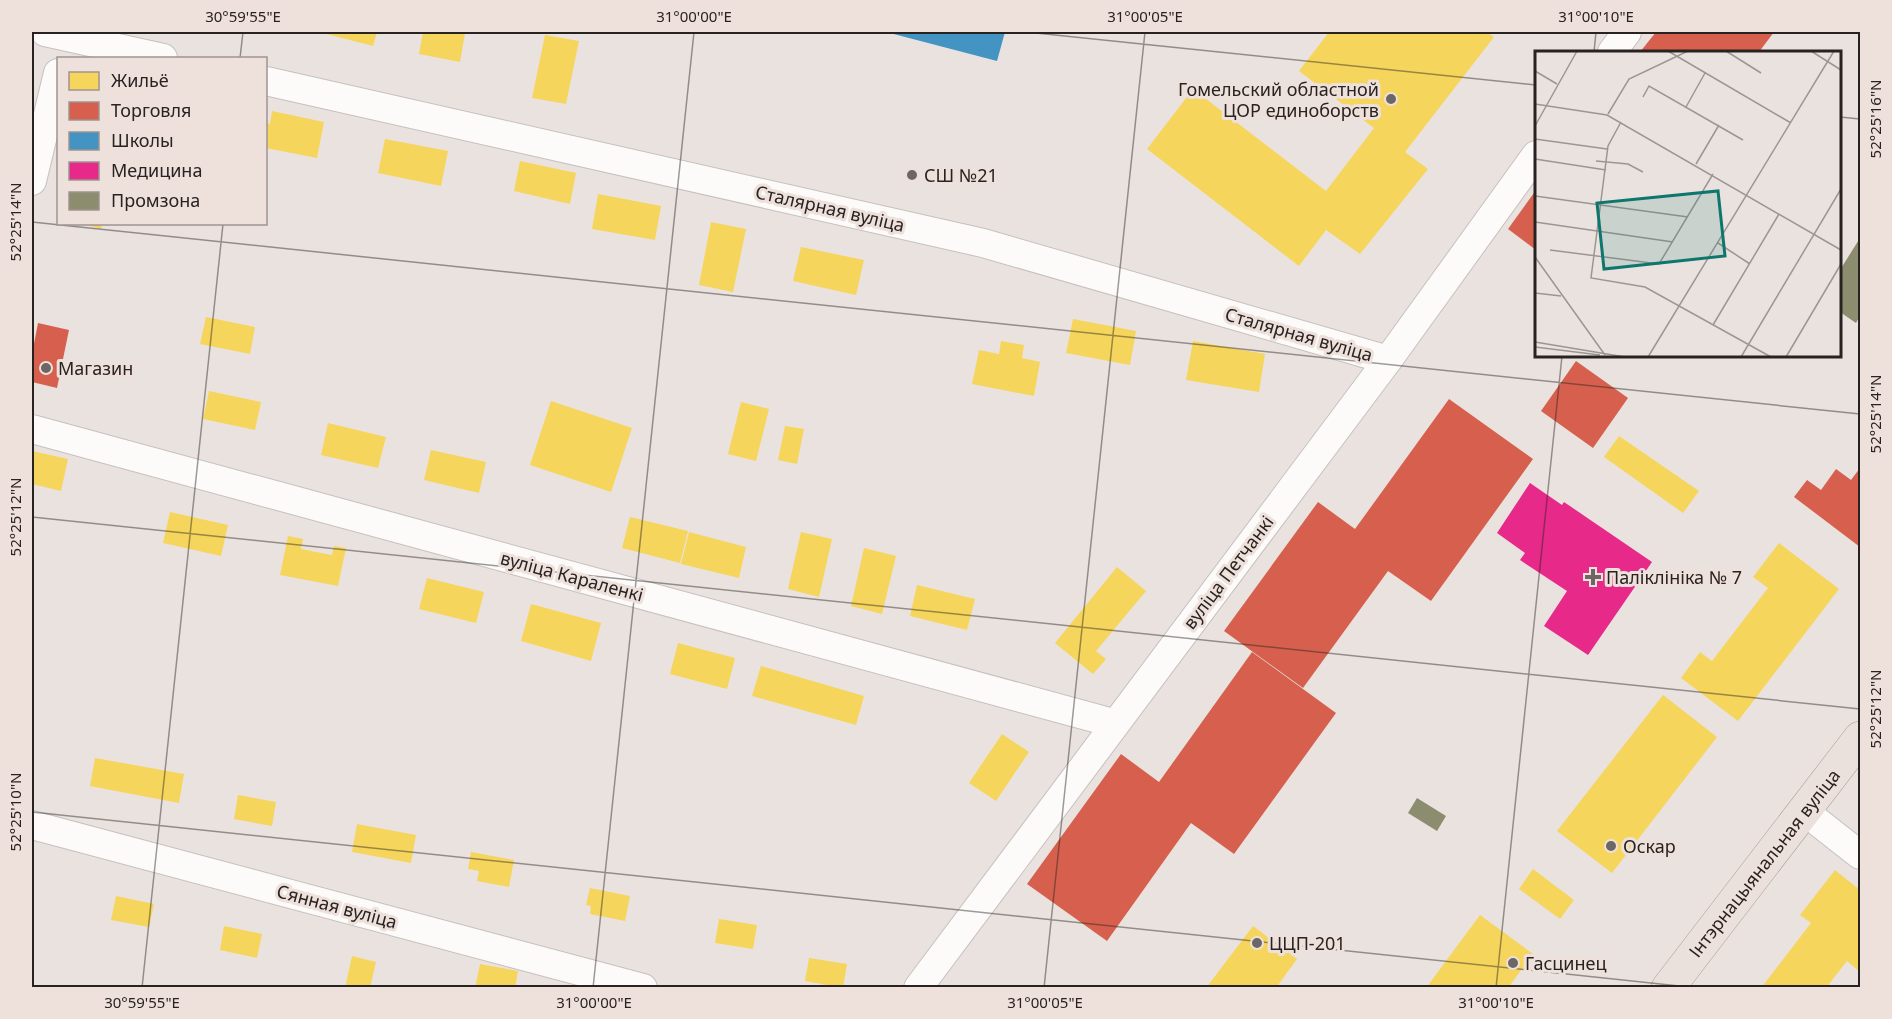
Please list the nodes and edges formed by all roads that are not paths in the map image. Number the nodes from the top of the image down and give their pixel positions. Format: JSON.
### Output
{"nodes":[{"id":1,"x":1627,"y":32,"type":"edge"},
{"id":2,"x":61,"y":40,"type":"edge"},
{"id":3,"x":1613,"y":51,"type":"edge"},
{"id":4,"x":157,"y":57,"type":"edge"},
{"id":5,"x":57,"y":77,"type":"edge"},
{"id":6,"x":267,"y":81,"type":"edge"},
{"id":7,"x":1535,"y":157,"type":"edge"},
{"id":8,"x":32,"y":182,"type":"edge"},
{"id":9,"x":1388,"y":360,"type":"junction"},
{"id":10,"x":32,"y":429,"type":"edge"},
{"id":11,"x":1113,"y":723,"type":"junction"},
{"id":12,"x":1860,"y":738,"type":"edge"},
{"id":13,"x":1804,"y":811,"type":"junction"},
{"id":14,"x":32,"y":825,"type":"edge"},
{"id":15,"x":1860,"y":855,"type":"edge"},
{"id":16,"x":643,"y":987,"type":"edge"},
{"id":17,"x":918,"y":987,"type":"edge"},
{"id":18,"x":1668,"y":987,"type":"edge"}],
"edges":[{"from":1,"to":3,"type":"street"},
{"from":2,"to":4,"type":"street"},
{"from":5,"to":8,"type":"street"},
{"from":6,"to":9,"type":"street","name":"Сталярная вуліца"},
{"from":7,"to":9,"type":"street","name":"вуліца Петчанкі"},
{"from":9,"to":11,"type":"street","name":"вуліца Петчанкі"},
{"from":10,"to":11,"type":"street","name":"вуліца Караленкі"},
{"from":11,"to":17,"type":"street","name":"вуліца Петчанкі"},
{"from":12,"to":13,"type":"main road","name":"Інтэрнацыянальная вуліца"},
{"from":13,"to":15,"type":"street"},
{"from":13,"to":18,"type":"main road","name":"Інтэрнацыянальная вуліца"},
{"from":14,"to":16,"type":"street","name":"Сянная вуліца"}]}
